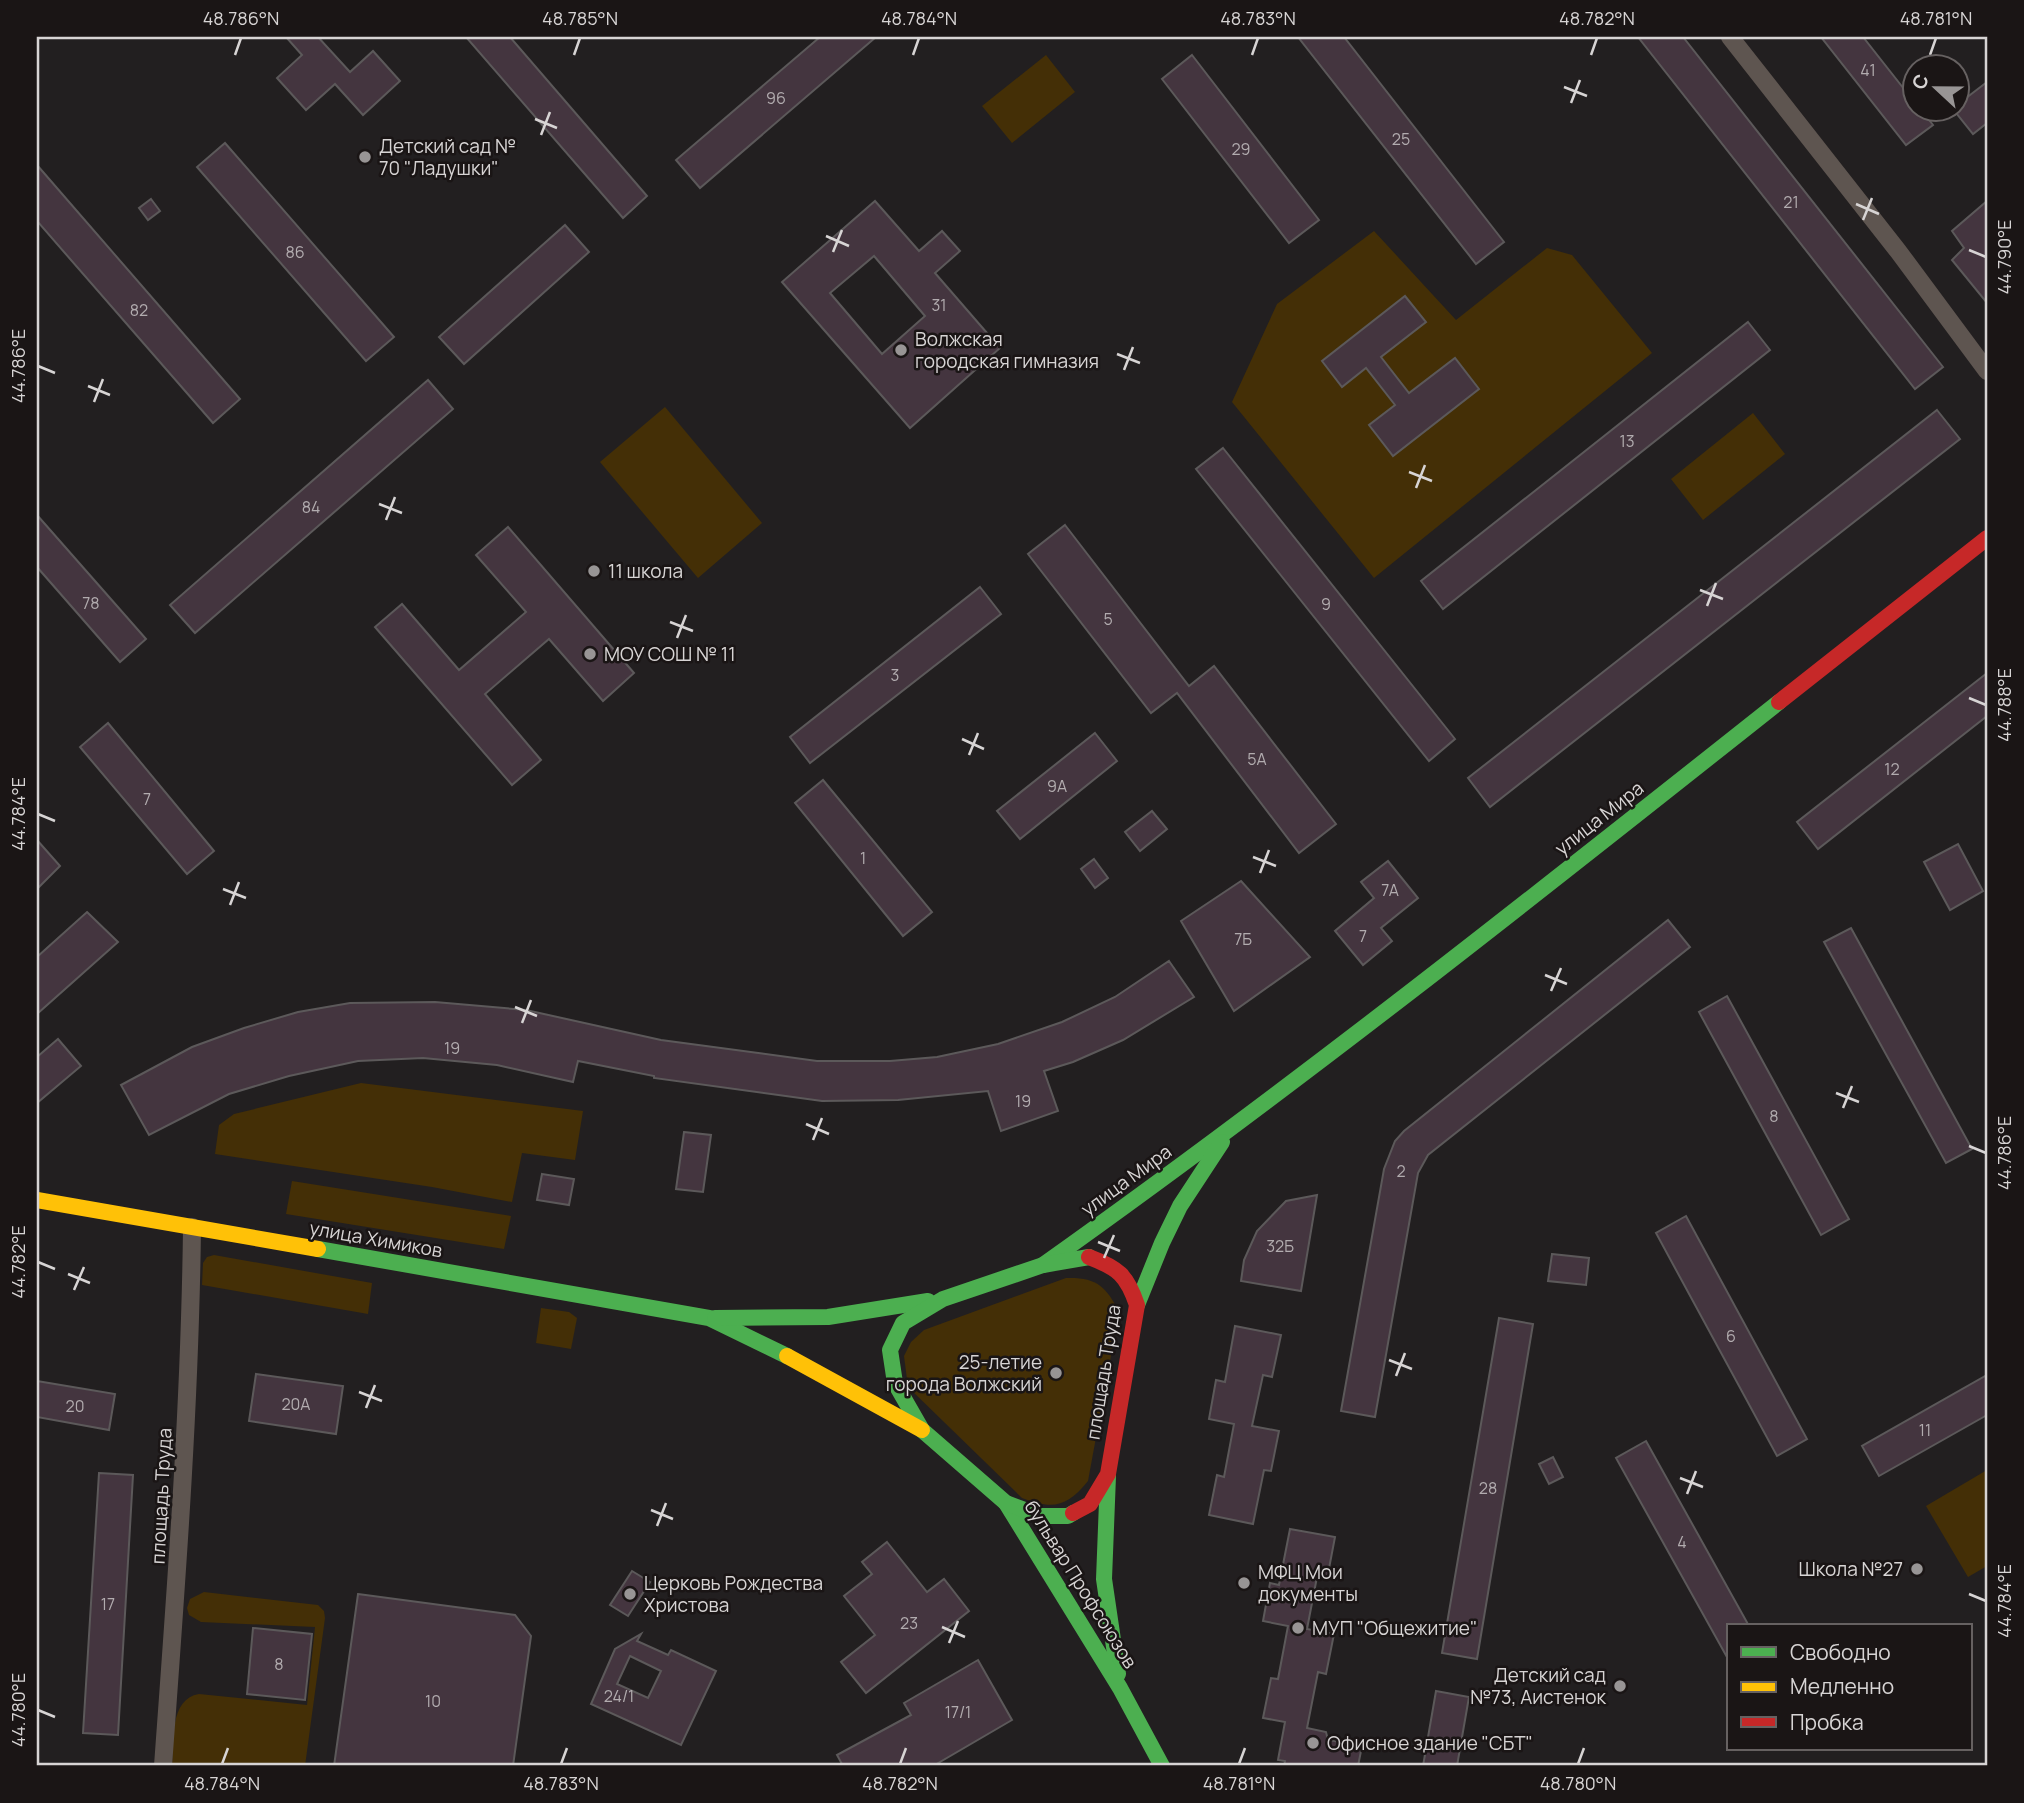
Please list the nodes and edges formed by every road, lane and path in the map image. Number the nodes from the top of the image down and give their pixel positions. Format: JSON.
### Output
{"nodes":[{"id":1,"x":1730,"y":37,"type":"edge"},
{"id":2,"x":1987,"y":371,"type":"edge"},
{"id":3,"x":1987,"y":538,"type":"edge"},
{"id":4,"x":1232,"y":1128,"type":"junction"},
{"id":5,"x":37,"y":1200,"type":"edge"},
{"id":6,"x":192,"y":1227,"type":"junction"},
{"id":7,"x":1043,"y":1265,"type":"junction"},
{"id":8,"x":943,"y":1299,"type":"junction"},
{"id":9,"x":1138,"y":1304,"type":"junction"},
{"id":10,"x":709,"y":1318,"type":"junction"},
{"id":11,"x":922,"y":1430,"type":"junction"},
{"id":12,"x":1108,"y":1474,"type":"junction"},
{"id":13,"x":1006,"y":1503,"type":"junction"},
{"id":14,"x":1120,"y":1688,"type":"junction"},
{"id":15,"x":163,"y":1766,"type":"edge"},
{"id":16,"x":1162,"y":1766,"type":"edge"}],
"edges":[{"from":1,"to":2,"type":"street"},
{"from":3,"to":4,"type":"street","name":"улица Мира"},
{"from":4,"to":7,"type":"street","name":"улица Мира"},
{"from":4,"to":9,"type":"street","name":"улица Мира"},
{"from":5,"to":6,"type":"street","name":"улица Химиков"},
{"from":6,"to":10,"type":"street","name":"улица Химиков"},
{"from":6,"to":15,"type":"street","name":"площадь Труда"},
{"from":7,"to":8,"type":"street","name":"площадь Труда"},
{"from":7,"to":9,"type":"street","name":"площадь Труда"},
{"from":8,"to":10,"type":"street","name":"улица Химиков"},
{"from":8,"to":11,"type":"street","name":"площадь Труда"},
{"from":9,"to":12,"type":"street","name":"площадь Труда"},
{"from":10,"to":11,"type":"street","name":"улица Химиков"},
{"from":11,"to":13,"type":"street","name":"площадь Труда"},
{"from":12,"to":13,"type":"street","name":"площадь Труда"},
{"from":12,"to":14,"type":"street","name":"бульвар Профсоюзов"},
{"from":13,"to":14,"type":"street","name":"бульвар Профсоюзов"},
{"from":14,"to":16,"type":"street","name":"бульвар Профсоюзов"}]}
